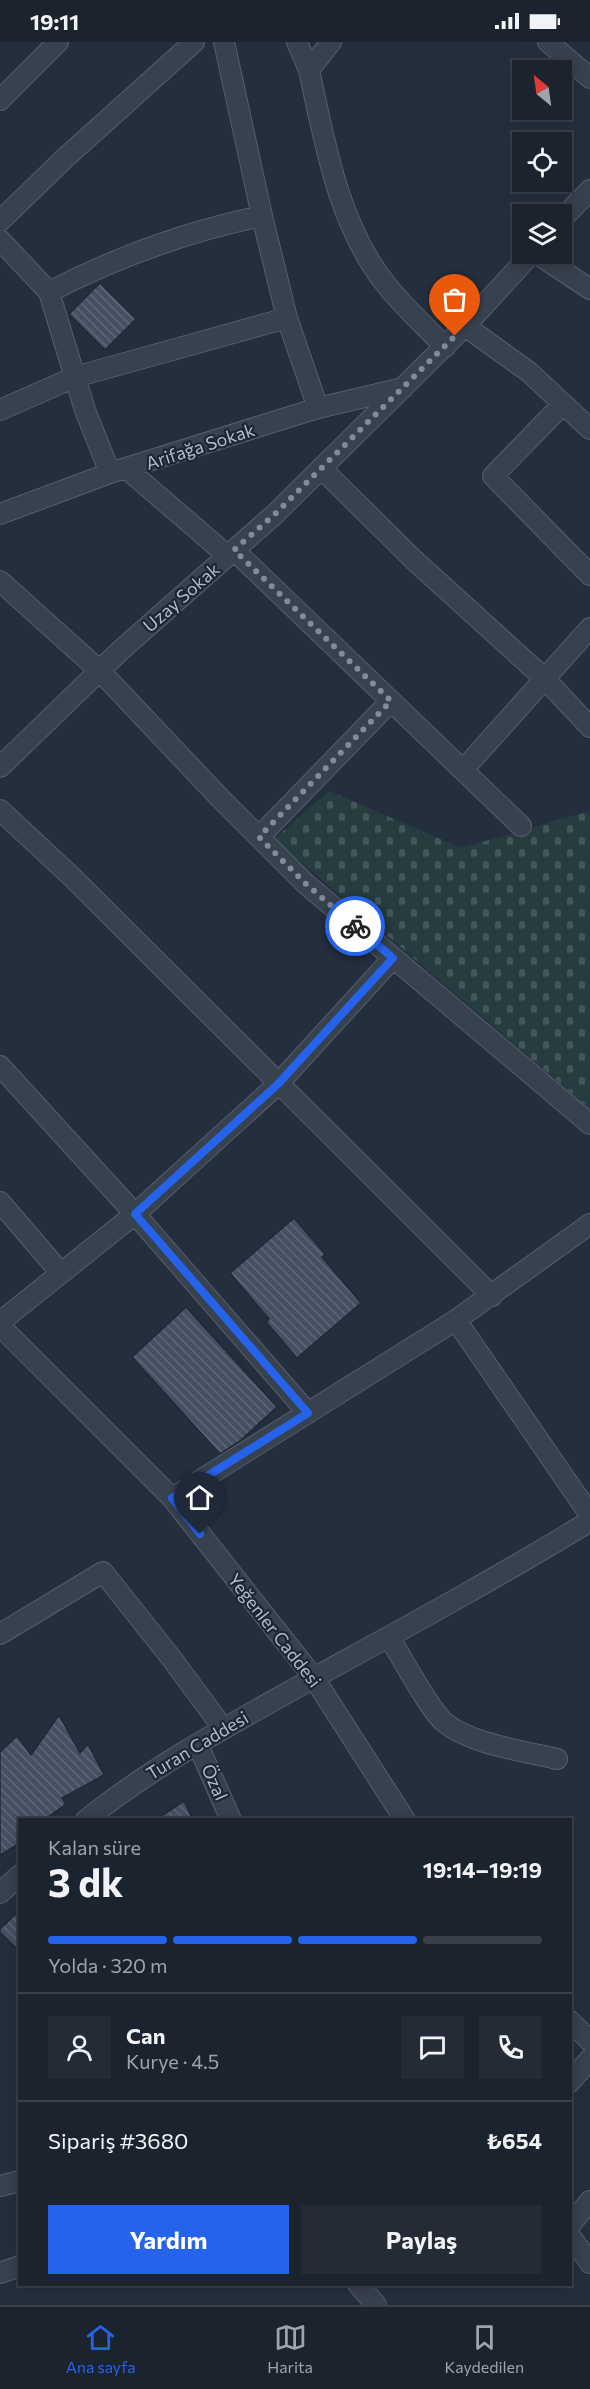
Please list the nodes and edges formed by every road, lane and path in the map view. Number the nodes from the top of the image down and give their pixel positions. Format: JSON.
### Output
{"nodes":[{"id":1,"x":58,"y":42,"type":"edge"},
{"id":2,"x":194,"y":42,"type":"edge"},
{"id":3,"x":224,"y":42,"type":"edge"},
{"id":4,"x":297,"y":42,"type":"edge"},
{"id":5,"x":331,"y":42,"type":"edge"},
{"id":6,"x":548,"y":42,"type":"edge"},
{"id":7,"x":309,"y":70,"type":"junction"},
{"id":8,"x":590,"y":78,"type":"edge"},
{"id":9,"x":0,"y":100,"type":"edge"},
{"id":10,"x":590,"y":190,"type":"edge"},
{"id":11,"x":572,"y":209,"type":"edge"},
{"id":12,"x":262,"y":216,"type":"junction"},
{"id":13,"x":0,"y":221,"type":"edge"},
{"id":14,"x":0,"y":240,"type":"edge"},
{"id":15,"x":522,"y":264,"type":"edge"},
{"id":16,"x":552,"y":264,"type":"edge"},
{"id":17,"x":590,"y":289,"type":"edge"},
{"id":18,"x":50,"y":292,"type":"junction"},
{"id":19,"x":288,"y":318,"type":"junction"},
{"id":20,"x":465,"y":327,"type":"junction"},
{"id":21,"x":445,"y":346,"type":"junction"},
{"id":22,"x":75,"y":377,"type":"junction"},
{"id":23,"x":403,"y":388,"type":"junction"},
{"id":24,"x":563,"y":404,"type":"junction"},
{"id":25,"x":318,"y":408,"type":"junction"},
{"id":26,"x":0,"y":410,"type":"edge"},
{"id":27,"x":590,"y":429,"type":"edge"},
{"id":28,"x":321,"y":468,"type":"junction"},
{"id":29,"x":118,"y":471,"type":"junction"},
{"id":30,"x":0,"y":514,"type":"edge"},
{"id":31,"x":231,"y":553,"type":"junction"},
{"id":32,"x":590,"y":575,"type":"edge"},
{"id":33,"x":0,"y":581,"type":"edge"},
{"id":34,"x":590,"y":628,"type":"edge"},
{"id":35,"x":100,"y":671,"type":"junction"},
{"id":36,"x":545,"y":679,"type":"junction"},
{"id":37,"x":391,"y":701,"type":"junction"},
{"id":38,"x":590,"y":727,"type":"edge"},
{"id":39,"x":0,"y":767,"type":"edge"},
{"id":40,"x":463,"y":770,"type":"junction"},
{"id":41,"x":0,"y":810,"type":"edge"},
{"id":42,"x":521,"y":826,"type":"dead end"},
{"id":43,"x":259,"y":837,"type":"junction"},
{"id":44,"x":393,"y":958,"type":"junction"},
{"id":45,"x":2,"y":1073,"type":"edge"},
{"id":46,"x":278,"y":1084,"type":"junction"},
{"id":47,"x":590,"y":1124,"type":"edge"},
{"id":48,"x":0,"y":1202,"type":"edge"},
{"id":49,"x":135,"y":1214,"type":"junction"},
{"id":50,"x":590,"y":1224,"type":"edge"},
{"id":51,"x":60,"y":1272,"type":"junction"},
{"id":52,"x":492,"y":1296,"type":"junction"},
{"id":53,"x":456,"y":1320,"type":"junction"},
{"id":54,"x":0,"y":1324,"type":"edge"},
{"id":55,"x":308,"y":1413,"type":"junction"},
{"id":56,"x":172,"y":1498,"type":"junction"},
{"id":57,"x":590,"y":1515,"type":"edge"},
{"id":58,"x":590,"y":1521,"type":"edge"},
{"id":59,"x":0,"y":1634,"type":"edge"},
{"id":60,"x":389,"y":1637,"type":"junction"},
{"id":61,"x":314,"y":1678,"type":"junction"},
{"id":62,"x":223,"y":1728,"type":"junction"},
{"id":63,"x":198,"y":1745,"type":"junction"},
{"id":64,"x":557,"y":1760,"type":"dead end"},
{"id":65,"x":88,"y":1818,"type":"edge"},
{"id":66,"x":230,"y":1818,"type":"edge"},
{"id":67,"x":404,"y":1818,"type":"edge"},
{"id":68,"x":18,"y":1877,"type":"edge"},
{"id":69,"x":0,"y":1893,"type":"edge"},
{"id":70,"x":572,"y":2023,"type":"edge"},
{"id":71,"x":590,"y":2041,"type":"edge"},
{"id":72,"x":590,"y":2059,"type":"edge"},
{"id":73,"x":572,"y":2080,"type":"edge"},
{"id":74,"x":18,"y":2182,"type":"edge"},
{"id":75,"x":0,"y":2186,"type":"edge"},
{"id":76,"x":590,"y":2201,"type":"edge"},
{"id":77,"x":572,"y":2223,"type":"edge"},
{"id":78,"x":572,"y":2239,"type":"edge"},
{"id":79,"x":590,"y":2263,"type":"edge"},
{"id":80,"x":18,"y":2267,"type":"edge"},
{"id":81,"x":0,"y":2273,"type":"edge"},
{"id":82,"x":360,"y":2286,"type":"edge"},
{"id":83,"x":376,"y":2305,"type":"edge"}],
"edges":[{"from":1,"to":9,"type":"street"},
{"from":2,"to":13,"type":"street"},
{"from":3,"to":12,"type":"street"},
{"from":4,"to":7,"type":"street"},
{"from":5,"to":7,"type":"street"},
{"from":6,"to":8,"type":"street"},
{"from":7,"to":21,"type":"street"},
{"from":10,"to":11,"type":"street"},
{"from":12,"to":18,"type":"street"},
{"from":12,"to":19,"type":"street"},
{"from":14,"to":18,"type":"street"},
{"from":15,"to":20,"type":"street","name":"Uzay Sokak"},
{"from":16,"to":17,"type":"street"},
{"from":18,"to":22,"type":"street"},
{"from":19,"to":22,"type":"street"},
{"from":19,"to":25,"type":"street"},
{"from":20,"to":21,"type":"street","name":"Uzay Sokak"},
{"from":20,"to":24,"type":"street"},
{"from":21,"to":23,"type":"street","name":"Uzay Sokak"},
{"from":22,"to":26,"type":"street"},
{"from":22,"to":29,"type":"street"},
{"from":23,"to":25,"type":"street","name":"Arifağa Sokak"},
{"from":23,"to":28,"type":"street","name":"Uzay Sokak"},
{"from":24,"to":27,"type":"street"},
{"from":24,"to":32,"type":"street"},
{"from":25,"to":29,"type":"street","name":"Arifağa Sokak"},
{"from":28,"to":31,"type":"street","name":"Uzay Sokak"},
{"from":28,"to":36,"type":"street"},
{"from":29,"to":30,"type":"street","name":"Arifağa Sokak"},
{"from":29,"to":31,"type":"street"},
{"from":31,"to":35,"type":"street","name":"Uzay Sokak"},
{"from":31,"to":37,"type":"street"},
{"from":33,"to":35,"type":"street"},
{"from":34,"to":36,"type":"street"},
{"from":35,"to":39,"type":"street","name":"Uzay Sokak"},
{"from":35,"to":43,"type":"street"},
{"from":36,"to":38,"type":"street"},
{"from":36,"to":40,"type":"street"},
{"from":37,"to":40,"type":"street"},
{"from":37,"to":43,"type":"street"},
{"from":40,"to":42,"type":"street"},
{"from":41,"to":46,"type":"street"},
{"from":43,"to":44,"type":"street"},
{"from":44,"to":46,"type":"street"},
{"from":44,"to":47,"type":"street"},
{"from":45,"to":49,"type":"street"},
{"from":46,"to":49,"type":"street"},
{"from":46,"to":52,"type":"street"},
{"from":48,"to":51,"type":"street"},
{"from":49,"to":51,"type":"street"},
{"from":49,"to":55,"type":"street"},
{"from":50,"to":52,"type":"street"},
{"from":51,"to":54,"type":"street"},
{"from":52,"to":53,"type":"street"},
{"from":53,"to":55,"type":"street"},
{"from":53,"to":57,"type":"street"},
{"from":54,"to":56,"type":"street","name":"Yeğenler Caddesi"},
{"from":55,"to":56,"type":"street"},
{"from":56,"to":61,"type":"street","name":"Yeğenler Caddesi"},
{"from":58,"to":60,"type":"street","name":"Turan Caddesi"},
{"from":59,"to":62,"type":"street"},
{"from":60,"to":61,"type":"street","name":"Turan Caddesi"},
{"from":60,"to":64,"type":"street"},
{"from":61,"to":62,"type":"street","name":"Turan Caddesi"},
{"from":61,"to":67,"type":"street","name":"Yeğenler Caddesi"},
{"from":62,"to":63,"type":"street","name":"Turan Caddesi"},
{"from":63,"to":65,"type":"street","name":"Turan Caddesi"},
{"from":63,"to":66,"type":"street","name":"Özal"},
{"from":68,"to":69,"type":"street"},
{"from":70,"to":71,"type":"street"},
{"from":72,"to":73,"type":"street"},
{"from":74,"to":75,"type":"street"},
{"from":76,"to":77,"type":"street"},
{"from":78,"to":79,"type":"street"},
{"from":80,"to":81,"type":"street"},
{"from":82,"to":83,"type":"street"}]}
